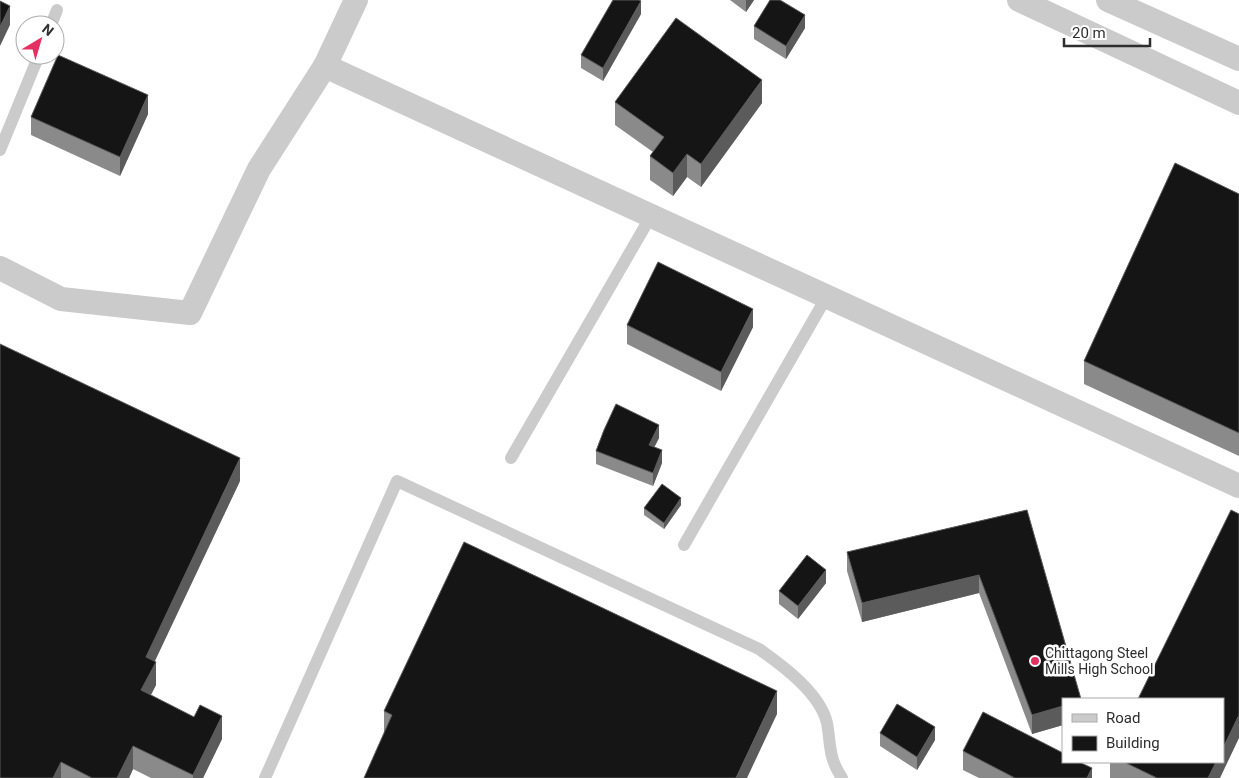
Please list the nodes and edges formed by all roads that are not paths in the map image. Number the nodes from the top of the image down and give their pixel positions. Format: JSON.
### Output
{"nodes":[{"id":1,"x":356,"y":0,"type":"edge"},
{"id":2,"x":1019,"y":0,"type":"edge"},
{"id":3,"x":1108,"y":0,"type":"edge"},
{"id":4,"x":57,"y":10,"type":"dead end"},
{"id":5,"x":55,"y":15,"type":"edge"},
{"id":6,"x":1239,"y":59,"type":"edge"},
{"id":7,"x":35,"y":65,"type":"edge"},
{"id":8,"x":326,"y":66,"type":"junction"},
{"id":9,"x":1239,"y":103,"type":"edge"},
{"id":10,"x":0,"y":150,"type":"edge"},
{"id":11,"x":652,"y":216,"type":"junction"},
{"id":12,"x":0,"y":268,"type":"edge"},
{"id":13,"x":827,"y":296,"type":"junction"},
{"id":14,"x":511,"y":458,"type":"dead end"},
{"id":15,"x":1239,"y":486,"type":"edge"},
{"id":16,"x":684,"y":546,"type":"dead end"},
{"id":17,"x":265,"y":778,"type":"edge"},
{"id":18,"x":842,"y":778,"type":"edge"}],
"edges":[{"from":1,"to":8,"type":"street"},
{"from":2,"to":9,"type":"street"},
{"from":3,"to":6,"type":"street"},
{"from":4,"to":5,"type":"lane"},
{"from":7,"to":10,"type":"lane"},
{"from":8,"to":11,"type":"street"},
{"from":8,"to":12,"type":"street"},
{"from":11,"to":13,"type":"street"},
{"from":11,"to":14,"type":"lane"},
{"from":13,"to":15,"type":"street"},
{"from":13,"to":16,"type":"lane"},
{"from":17,"to":18,"type":"lane"}]}
